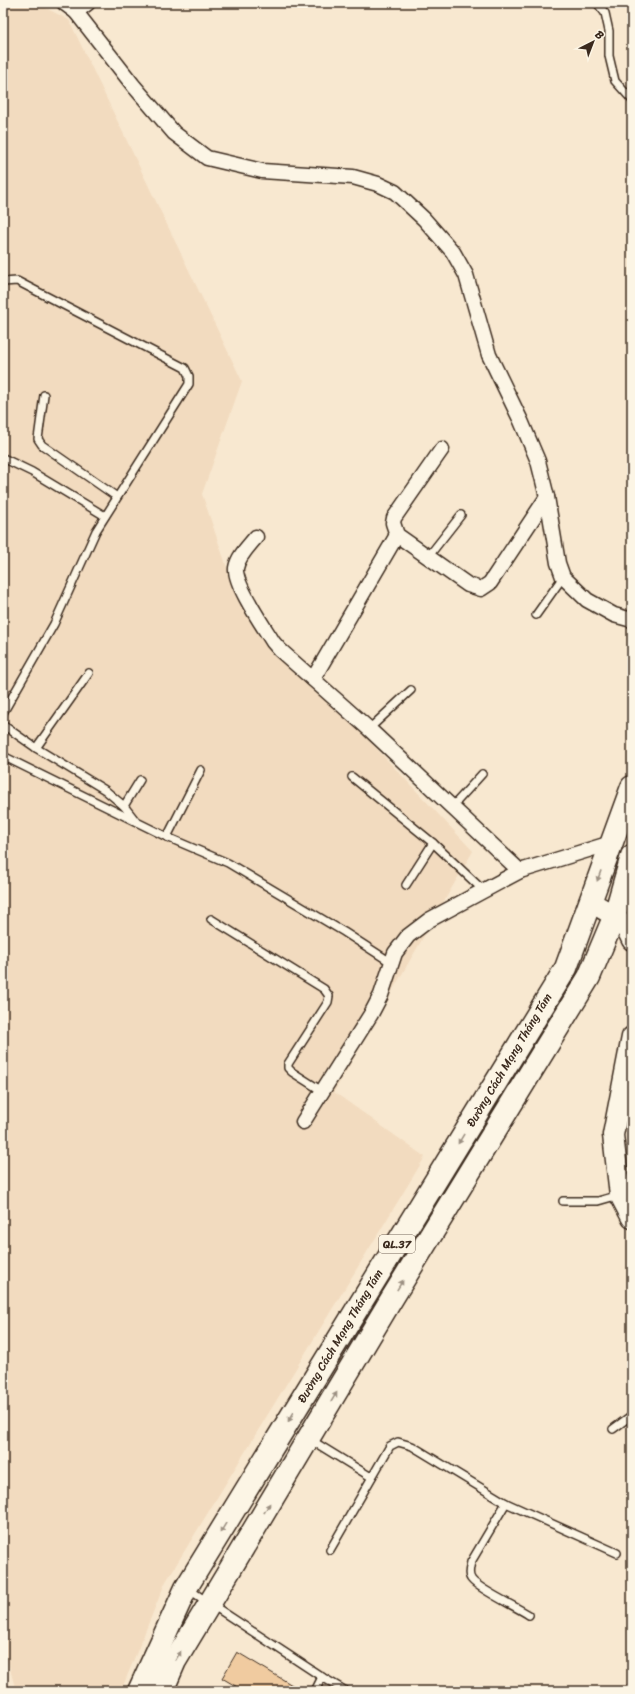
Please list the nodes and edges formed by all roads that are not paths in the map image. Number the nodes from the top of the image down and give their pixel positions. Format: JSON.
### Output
{"nodes":[{"id":1,"x":64,"y":3,"type":"edge"},
{"id":2,"x":88,"y":3,"type":"edge"},
{"id":3,"x":597,"y":3,"type":"edge"},
{"id":4,"x":76,"y":12,"type":"junction"},
{"id":5,"x":632,"y":100,"type":"edge"},
{"id":6,"x":3,"y":282,"type":"edge"},
{"id":7,"x":44,"y":395,"type":"dead end"},
{"id":8,"x":442,"y":449,"type":"dead end"},
{"id":9,"x":3,"y":458,"type":"edge"},
{"id":10,"x":117,"y":497,"type":"junction"},
{"id":11,"x":547,"y":497,"type":"junction"},
{"id":12,"x":461,"y":515,"type":"dead end"},
{"id":13,"x":105,"y":516,"type":"junction"},
{"id":14,"x":397,"y":535,"type":"junction"},
{"id":15,"x":256,"y":537,"type":"dead end"},
{"id":16,"x":428,"y":557,"type":"junction"},
{"id":17,"x":563,"y":577,"type":"junction"},
{"id":18,"x":536,"y":615,"type":"dead end"},
{"id":19,"x":632,"y":620,"type":"edge"},
{"id":20,"x":89,"y":673,"type":"dead end"},
{"id":21,"x":313,"y":678,"type":"junction"},
{"id":22,"x":411,"y":690,"type":"dead end"},
{"id":23,"x":3,"y":713,"type":"edge"},
{"id":24,"x":3,"y":725,"type":"edge"},
{"id":25,"x":369,"y":729,"type":"junction"},
{"id":26,"x":36,"y":748,"type":"junction"},
{"id":27,"x":3,"y":756,"type":"edge"},
{"id":28,"x":201,"y":770,"type":"dead end"},
{"id":29,"x":482,"y":774,"type":"dead end"},
{"id":30,"x":352,"y":777,"type":"dead end"},
{"id":31,"x":140,"y":780,"type":"dead end"},
{"id":32,"x":632,"y":787,"type":"edge"},
{"id":33,"x":124,"y":806,"type":"junction"},
{"id":34,"x":452,"y":807,"type":"junction"},
{"id":35,"x":137,"y":822,"type":"junction"},
{"id":36,"x":167,"y":837,"type":"junction"},
{"id":37,"x":433,"y":843,"type":"junction"},
{"id":38,"x":611,"y":843,"type":"junction"},
{"id":39,"x":632,"y":856,"type":"edge"},
{"id":40,"x":520,"y":871,"type":"junction"},
{"id":41,"x":406,"y":884,"type":"dead end"},
{"id":42,"x":484,"y":891,"type":"junction"},
{"id":43,"x":590,"y":902,"type":"junction"},
{"id":44,"x":615,"y":915,"type":"junction"},
{"id":45,"x":211,"y":919,"type":"dead end"},
{"id":46,"x":632,"y":940,"type":"edge"},
{"id":47,"x":392,"y":964,"type":"junction"},
{"id":48,"x":632,"y":1037,"type":"edge"},
{"id":49,"x":322,"y":1091,"type":"junction"},
{"id":50,"x":303,"y":1122,"type":"dead end"},
{"id":51,"x":620,"y":1195,"type":"junction"},
{"id":52,"x":563,"y":1201,"type":"dead end"},
{"id":53,"x":632,"y":1218,"type":"edge"},
{"id":54,"x":632,"y":1415,"type":"edge"},
{"id":55,"x":613,"y":1429,"type":"dead end"},
{"id":56,"x":309,"y":1439,"type":"junction"},
{"id":57,"x":371,"y":1477,"type":"junction"},
{"id":58,"x":506,"y":1503,"type":"junction"},
{"id":59,"x":330,"y":1550,"type":"dead end"},
{"id":60,"x":617,"y":1553,"type":"dead end"},
{"id":61,"x":186,"y":1588,"type":"junction"},
{"id":62,"x":210,"y":1603,"type":"junction"},
{"id":63,"x":529,"y":1614,"type":"dead end"},
{"id":64,"x":322,"y":1678,"type":"junction"},
{"id":65,"x":139,"y":1691,"type":"edge"},
{"id":66,"x":162,"y":1691,"type":"edge"},
{"id":67,"x":315,"y":1691,"type":"edge"},
{"id":68,"x":346,"y":1691,"type":"edge"}],
"edges":[{"from":1,"to":4,"type":"street"},
{"from":2,"to":4,"type":"street"},
{"from":3,"to":5,"type":"lane"},
{"from":4,"to":11,"type":"street"},
{"from":6,"to":10,"type":"lane"},
{"from":7,"to":10,"type":"lane"},
{"from":8,"to":14,"type":"street"},
{"from":9,"to":13,"type":"lane"},
{"from":10,"to":13,"type":"lane"},
{"from":11,"to":16,"type":"street"},
{"from":11,"to":17,"type":"street"},
{"from":12,"to":16,"type":"lane"},
{"from":13,"to":23,"type":"lane"},
{"from":14,"to":16,"type":"street"},
{"from":14,"to":21,"type":"street"},
{"from":15,"to":21,"type":"street"},
{"from":17,"to":18,"type":"lane"},
{"from":17,"to":19,"type":"street"},
{"from":20,"to":26,"type":"lane"},
{"from":21,"to":25,"type":"street"},
{"from":22,"to":25,"type":"lane"},
{"from":24,"to":26,"type":"lane"},
{"from":25,"to":34,"type":"street"},
{"from":26,"to":33,"type":"lane"},
{"from":27,"to":35,"type":"lane"},
{"from":28,"to":36,"type":"lane"},
{"from":29,"to":34,"type":"lane"},
{"from":30,"to":37,"type":"lane"},
{"from":31,"to":33,"type":"lane"},
{"from":32,"to":38,"type":"main road","name":"Đường Cách Mạng Tháng Tám","number":"QL.37"},
{"from":33,"to":35,"type":"lane"},
{"from":34,"to":40,"type":"street"},
{"from":35,"to":36,"type":"lane"},
{"from":36,"to":47,"type":"lane"},
{"from":37,"to":41,"type":"lane"},
{"from":37,"to":42,"type":"lane"},
{"from":38,"to":40,"type":"street"},
{"from":38,"to":43,"type":"main road","name":"Đường Cách Mạng Tháng Tám","number":"QL.37","one_way":true},
{"from":39,"to":44,"type":"main road","name":"Đường Cách Mạng Tháng Tám","number":"QL.37"},
{"from":40,"to":42,"type":"street"},
{"from":42,"to":47,"type":"street"},
{"from":43,"to":44,"type":"main road"},
{"from":43,"to":61,"type":"main road","name":"Đường Cách Mạng Tháng Tám","number":"QL.37","one_way":true},
{"from":44,"to":46,"type":"main road"},
{"from":56,"to":44,"type":"main road","name":"Đường Cách Mạng Tháng Tám","number":"QL.37","one_way":true},
{"from":45,"to":49,"type":"lane"},
{"from":47,"to":49,"type":"street"},
{"from":48,"to":51,"type":"main road"},
{"from":49,"to":50,"type":"street"},
{"from":51,"to":52,"type":"lane"},
{"from":51,"to":53,"type":"main road"},
{"from":54,"to":55,"type":"lane"},
{"from":56,"to":57,"type":"lane"},
{"from":62,"to":56,"type":"main road","name":"Đường Cách Mạng Tháng Tám","number":"QL.37","one_way":true},
{"from":57,"to":58,"type":"lane"},
{"from":57,"to":59,"type":"lane"},
{"from":58,"to":60,"type":"lane"},
{"from":58,"to":63,"type":"lane"},
{"from":61,"to":62,"type":"lane"},
{"from":61,"to":65,"type":"main road","name":"Đường Cách Mạng Tháng Tám","number":"QL.37"},
{"from":62,"to":64,"type":"lane"},
{"from":66,"to":62,"type":"main road","name":"Đường Cách Mạng Tháng Tám","number":"QL.37","one_way":true},
{"from":64,"to":67,"type":"lane"},
{"from":64,"to":68,"type":"lane"}]}
